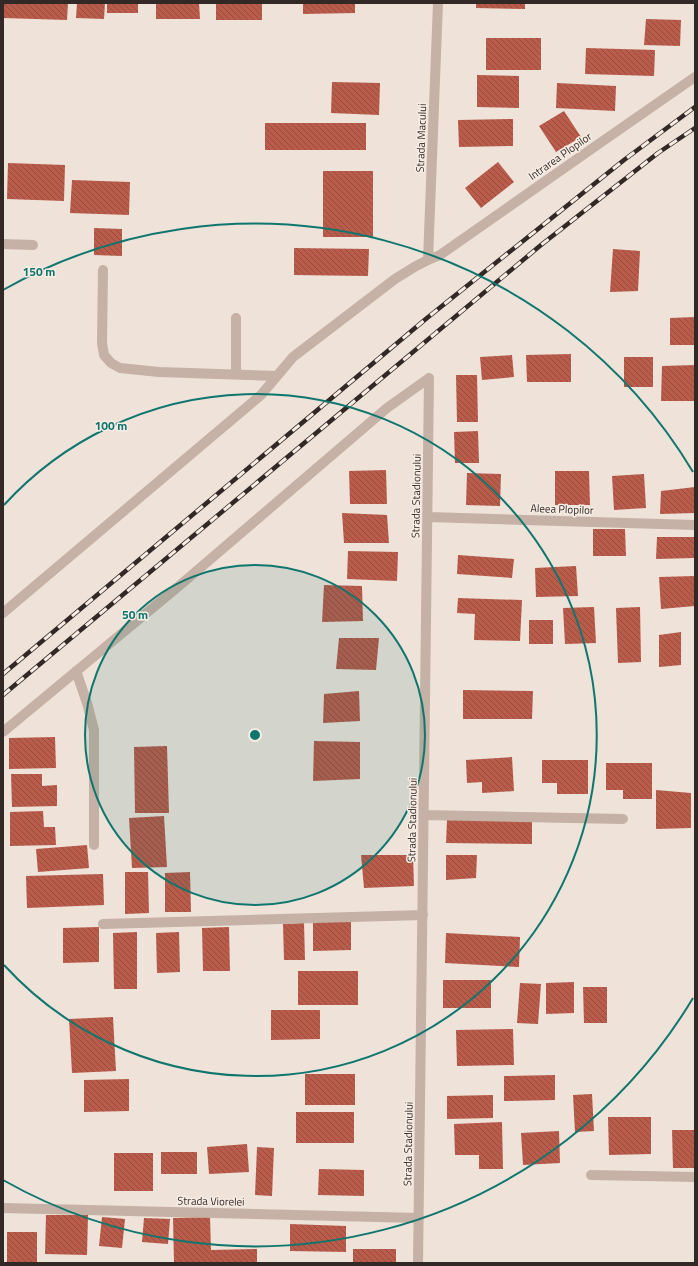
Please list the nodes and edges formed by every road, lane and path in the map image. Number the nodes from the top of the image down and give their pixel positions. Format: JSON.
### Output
{"nodes":[{"id":1,"x":438,"y":3,"type":"edge"},
{"id":2,"x":695,"y":77,"type":"edge"},
{"id":3,"x":3,"y":244,"type":"edge"},
{"id":4,"x":33,"y":245,"type":"dead end"},
{"id":5,"x":428,"y":260,"type":"junction"},
{"id":6,"x":103,"y":270,"type":"dead end"},
{"id":7,"x":236,"y":318,"type":"dead end"},
{"id":8,"x":236,"y":374,"type":"junction"},
{"id":9,"x":277,"y":376,"type":"junction"},
{"id":10,"x":428,"y":517,"type":"junction"},
{"id":11,"x":695,"y":525,"type":"edge"},
{"id":12,"x":3,"y":613,"type":"edge"},
{"id":13,"x":76,"y":671,"type":"junction"},
{"id":14,"x":3,"y":732,"type":"edge"},
{"id":15,"x":424,"y":815,"type":"junction"},
{"id":16,"x":623,"y":819,"type":"dead end"},
{"id":17,"x":94,"y":845,"type":"dead end"},
{"id":18,"x":423,"y":915,"type":"junction"},
{"id":19,"x":103,"y":924,"type":"dead end"},
{"id":20,"x":591,"y":1175,"type":"dead end"},
{"id":21,"x":695,"y":1177,"type":"edge"},
{"id":22,"x":3,"y":1208,"type":"edge"},
{"id":23,"x":419,"y":1218,"type":"junction"},
{"id":24,"x":418,"y":1263,"type":"edge"}],
"edges":[{"from":1,"to":5,"type":"street","name":"Strada Macului"},
{"from":2,"to":5,"type":"street","name":"Intrarea Plopilor"},
{"from":3,"to":4,"type":"street"},
{"from":5,"to":9,"type":"street"},
{"from":6,"to":8,"type":"street"},
{"from":7,"to":8,"type":"street"},
{"from":8,"to":9,"type":"street"},
{"from":9,"to":12,"type":"street"},
{"from":10,"to":11,"type":"street","name":"Aleea Plopilor"},
{"from":10,"to":13,"type":"street","name":"Strada Stadionului"},
{"from":10,"to":15,"type":"street","name":"Strada Stadionului"},
{"from":13,"to":14,"type":"street"},
{"from":13,"to":17,"type":"street"},
{"from":15,"to":16,"type":"street"},
{"from":15,"to":18,"type":"street","name":"Strada Stadionului"},
{"from":18,"to":19,"type":"street"},
{"from":18,"to":23,"type":"street","name":"Strada Stadionului"},
{"from":20,"to":21,"type":"street"},
{"from":22,"to":23,"type":"street","name":"Strada Viorelei"},
{"from":23,"to":24,"type":"street","name":"Strada Stadionului"}]}
